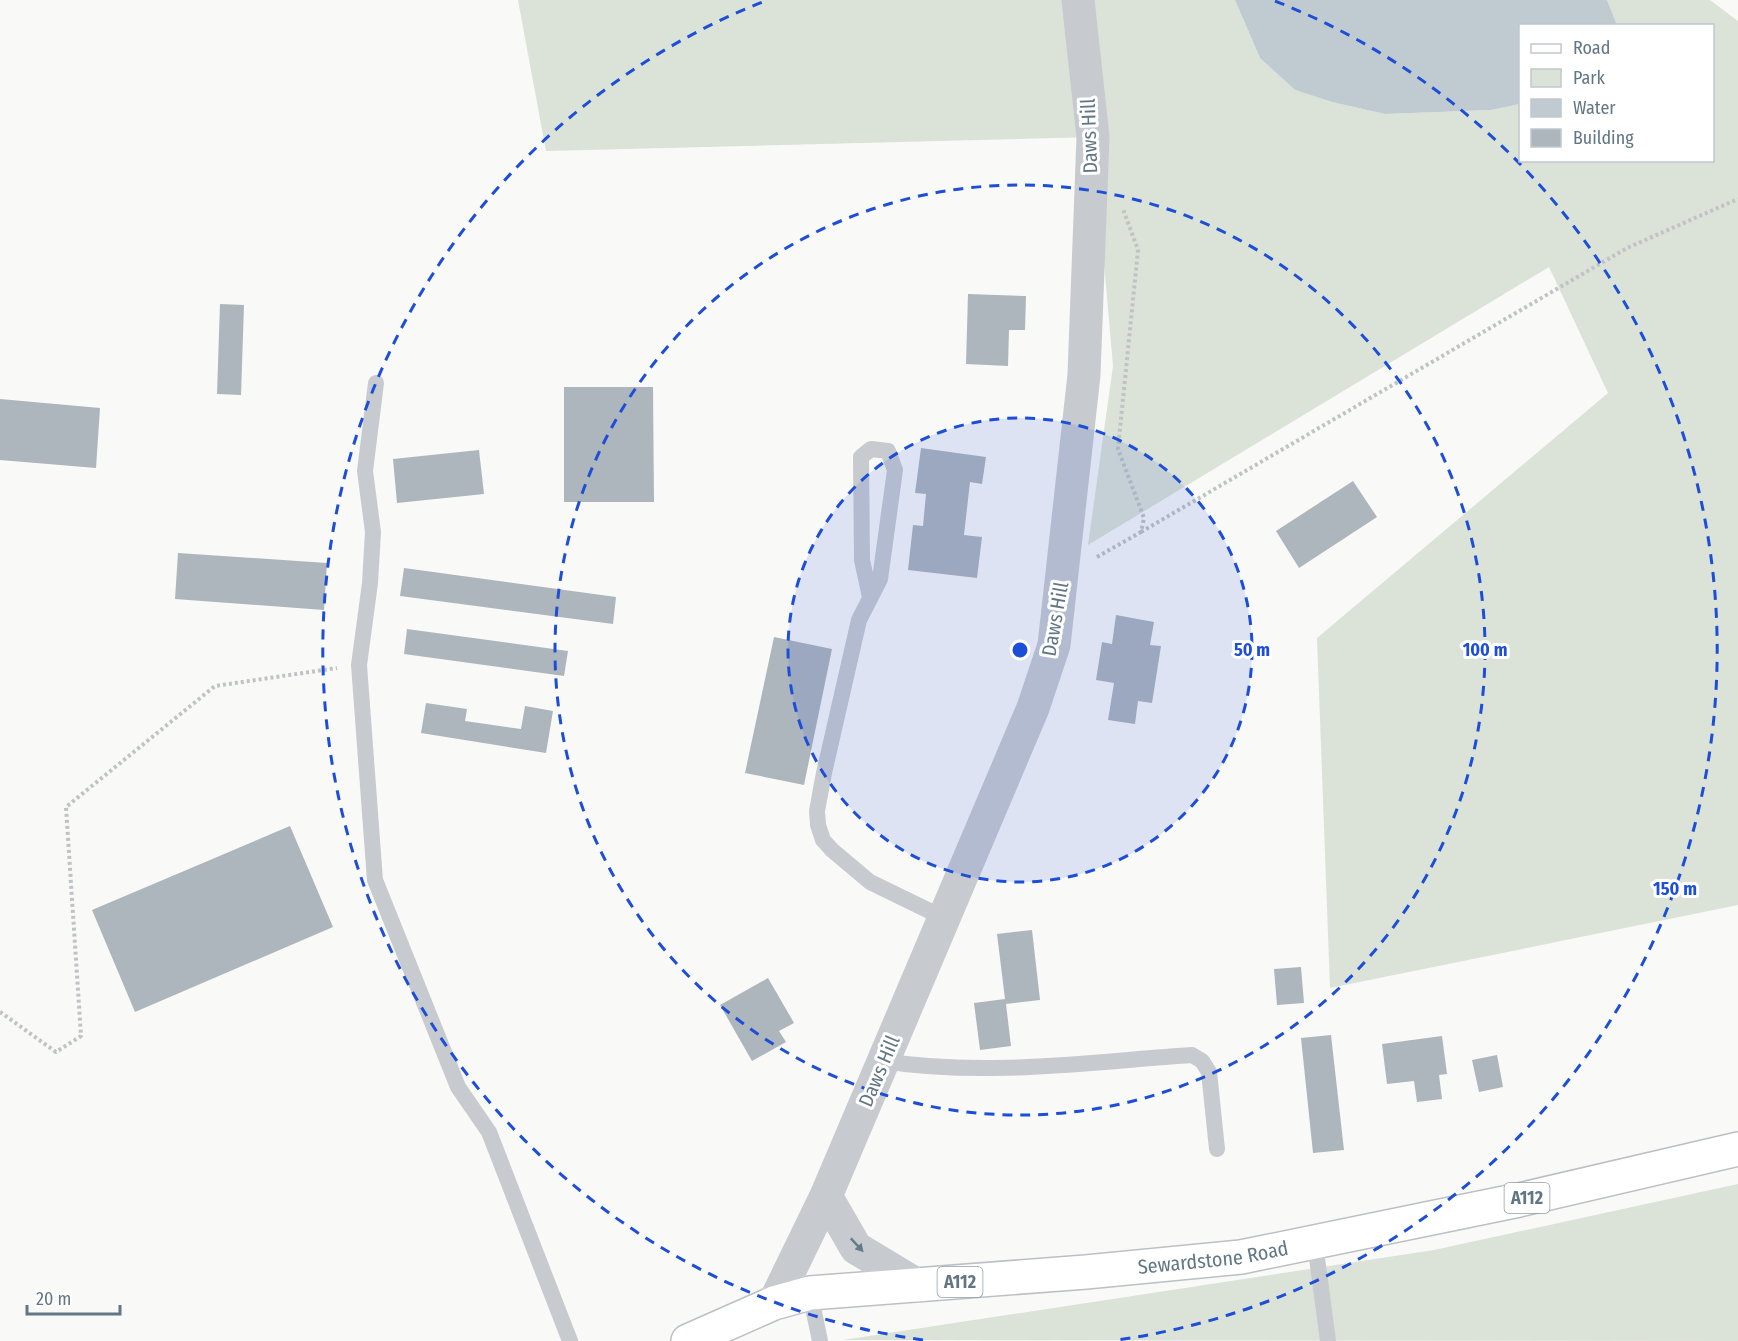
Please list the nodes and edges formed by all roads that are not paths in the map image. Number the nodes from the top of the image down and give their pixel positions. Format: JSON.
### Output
{"nodes":[{"id":1,"x":1078,"y":0,"type":"edge"},
{"id":2,"x":376,"y":383,"type":"dead end"},
{"id":3,"x":870,"y":597,"type":"junction"},
{"id":4,"x":944,"y":918,"type":"junction"},
{"id":5,"x":883,"y":1061,"type":"junction"},
{"id":6,"x":1217,"y":1149,"type":"dead end"},
{"id":7,"x":1738,"y":1149,"type":"edge"},
{"id":8,"x":826,"y":1196,"type":"junction"},
{"id":9,"x":1315,"y":1243,"type":"junction"},
{"id":10,"x":919,"y":1286,"type":"junction"},
{"id":11,"x":810,"y":1293,"type":"junction"},
{"id":12,"x":774,"y":1303,"type":"junction"},
{"id":13,"x":570,"y":1341,"type":"edge"},
{"id":14,"x":688,"y":1341,"type":"edge"},
{"id":15,"x":820,"y":1341,"type":"edge"},
{"id":16,"x":1328,"y":1341,"type":"edge"}],
"edges":[{"from":1,"to":4,"type":"street","name":"Daws Hill"},
{"from":2,"to":13,"type":"lane"},
{"from":3,"to":3,"type":"lane"},
{"from":3,"to":4,"type":"lane"},
{"from":4,"to":5,"type":"street","name":"Daws Hill"},
{"from":5,"to":6,"type":"lane"},
{"from":5,"to":8,"type":"street","name":"Daws Hill"},
{"from":7,"to":9,"type":"main road","name":"Sewardstone Road","number":"A112"},
{"from":8,"to":10,"type":"street","one_way":true},
{"from":8,"to":12,"type":"street","name":"Daws Hill"},
{"from":9,"to":10,"type":"main road","name":"Sewardstone Road","number":"A112"},
{"from":9,"to":16,"type":"lane"},
{"from":10,"to":11,"type":"main road","name":"Sewardstone Road","number":"A112"},
{"from":11,"to":12,"type":"main road","name":"Sewardstone Road","number":"A112"},
{"from":11,"to":15,"type":"lane"},
{"from":12,"to":14,"type":"main road","name":"Sewardstone Road","number":"A112"}]}
